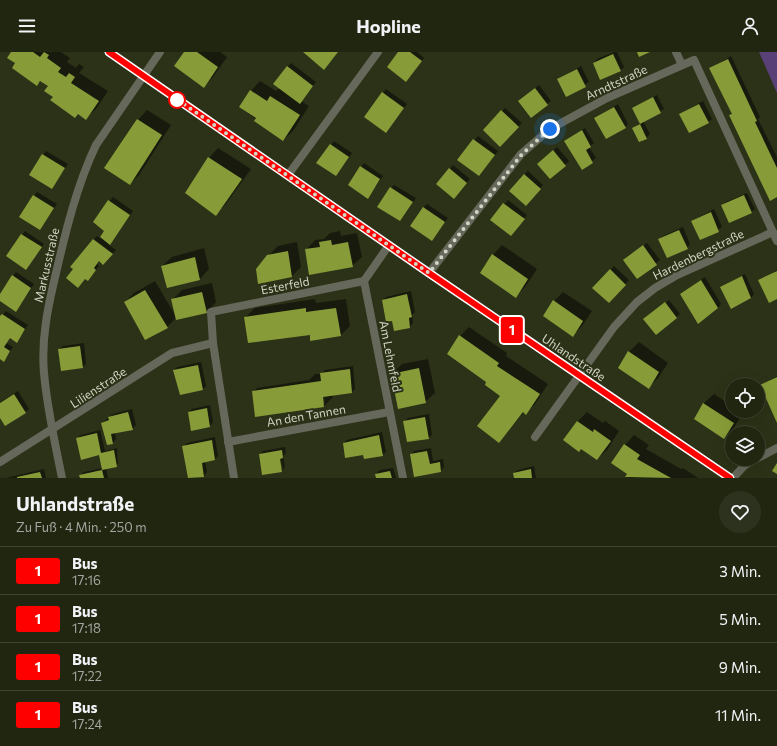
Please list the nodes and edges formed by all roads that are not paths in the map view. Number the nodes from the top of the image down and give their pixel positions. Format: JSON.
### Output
{"nodes":[{"id":1,"x":108,"y":52,"type":"edge"},
{"id":2,"x":160,"y":52,"type":"edge"},
{"id":3,"x":378,"y":52,"type":"edge"},
{"id":4,"x":676,"y":52,"type":"edge"},
{"id":5,"x":682,"y":65,"type":"junction"},
{"id":6,"x":143,"y":75,"type":"junction"},
{"id":7,"x":288,"y":175,"type":"junction"},
{"id":8,"x":773,"y":232,"type":"junction"},
{"id":9,"x":777,"y":241,"type":"edge"},
{"id":10,"x":389,"y":245,"type":"junction"},
{"id":11,"x":429,"y":273,"type":"junction"},
{"id":12,"x":364,"y":282,"type":"junction"},
{"id":13,"x":213,"y":343,"type":"junction"},
{"id":14,"x":580,"y":376,"type":"junction"},
{"id":15,"x":389,"y":412,"type":"junction"},
{"id":16,"x":53,"y":430,"type":"junction"},
{"id":17,"x":535,"y":437,"type":"dead end"},
{"id":18,"x":228,"y":442,"type":"junction"},
{"id":19,"x":777,"y":448,"type":"edge"},
{"id":20,"x":765,"y":454,"type":"edge"},
{"id":21,"x":0,"y":462,"type":"edge"},
{"id":22,"x":744,"y":466,"type":"edge"},
{"id":23,"x":62,"y":478,"type":"edge"},
{"id":24,"x":234,"y":478,"type":"edge"},
{"id":25,"x":403,"y":478,"type":"edge"},
{"id":26,"x":730,"y":478,"type":"edge"},
{"id":27,"x":733,"y":478,"type":"edge"}],
"edges":[{"from":1,"to":6,"type":"street","name":"Uhlandstraße"},
{"from":2,"to":6,"type":"street","name":"Markusstraße"},
{"from":3,"to":7,"type":"street"},
{"from":4,"to":5,"type":"street"},
{"from":5,"to":8,"type":"street","name":"Arndtstraße"},
{"from":5,"to":11,"type":"street","name":"Arndtstraße"},
{"from":6,"to":7,"type":"street","name":"Uhlandstraße"},
{"from":6,"to":16,"type":"street","name":"Markusstraße"},
{"from":7,"to":10,"type":"street","name":"Uhlandstraße"},
{"from":8,"to":9,"type":"street"},
{"from":8,"to":14,"type":"street","name":"Hardenbergstraße"},
{"from":10,"to":11,"type":"street","name":"Uhlandstraße"},
{"from":10,"to":12,"type":"street"},
{"from":11,"to":14,"type":"street","name":"Uhlandstraße"},
{"from":12,"to":13,"type":"street","name":"Esterfeld"},
{"from":12,"to":15,"type":"street","name":"Am Lehmfeld"},
{"from":13,"to":16,"type":"street","name":"Lilienstraße"},
{"from":13,"to":18,"type":"street"},
{"from":14,"to":17,"type":"street","name":"Hardenbergstraße"},
{"from":14,"to":26,"type":"street","name":"Uhlandstraße"},
{"from":15,"to":18,"type":"street","name":"An den Tannen"},
{"from":15,"to":25,"type":"street","name":"Am Lehmfeld"},
{"from":16,"to":21,"type":"street","name":"Lilienstraße"},
{"from":16,"to":23,"type":"street","name":"Markusstraße"},
{"from":18,"to":24,"type":"street"},
{"from":19,"to":20,"type":"street"},
{"from":22,"to":27,"type":"street"}]}
